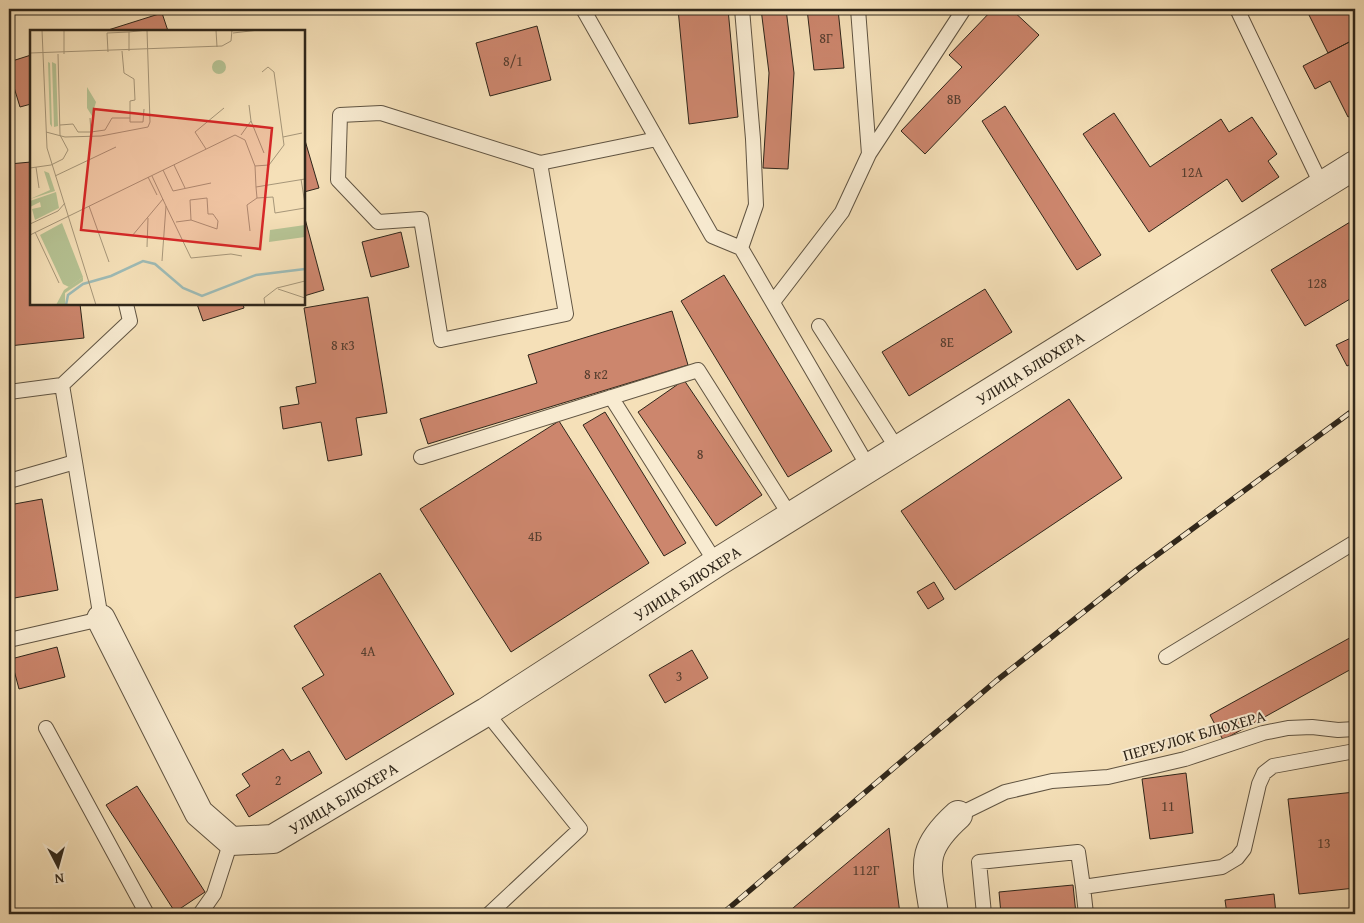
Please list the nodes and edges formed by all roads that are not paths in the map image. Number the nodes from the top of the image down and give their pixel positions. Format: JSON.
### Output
{"nodes":[{"id":1,"x":583,"y":9,"type":"edge"},
{"id":2,"x":742,"y":9,"type":"edge"},
{"id":3,"x":858,"y":9,"type":"edge"},
{"id":4,"x":964,"y":9,"type":"edge"},
{"id":5,"x":1237,"y":9,"type":"edge"},
{"id":6,"x":657,"y":139,"type":"junction"},
{"id":7,"x":869,"y":154,"type":"junction"},
{"id":8,"x":540,"y":163,"type":"junction"},
{"id":9,"x":1355,"y":165,"type":"edge"},
{"id":10,"x":1322,"y":186,"type":"junction"},
{"id":11,"x":741,"y":248,"type":"junction"},
{"id":12,"x":773,"y":302,"type":"junction"},
{"id":13,"x":126,"y":305,"type":"edge"},
{"id":14,"x":819,"y":326,"type":"dead end"},
{"id":15,"x":62,"y":385,"type":"junction"},
{"id":16,"x":9,"y":392,"type":"edge"},
{"id":17,"x":611,"y":397,"type":"junction"},
{"id":18,"x":898,"y":450,"type":"junction"},
{"id":19,"x":421,"y":457,"type":"dead end"},
{"id":20,"x":75,"y":462,"type":"junction"},
{"id":21,"x":870,"y":468,"type":"junction"},
{"id":22,"x":9,"y":481,"type":"edge"},
{"id":23,"x":791,"y":516,"type":"junction"},
{"id":24,"x":1355,"y":542,"type":"edge"},
{"id":25,"x":716,"y":563,"type":"junction"},
{"id":26,"x":101,"y":620,"type":"junction"},
{"id":27,"x":9,"y":640,"type":"edge"},
{"id":28,"x":1166,"y":657,"type":"dead end"},
{"id":29,"x":486,"y":712,"type":"junction"},
{"id":30,"x":46,"y":728,"type":"dead end"},
{"id":31,"x":1355,"y":730,"type":"edge"},
{"id":32,"x":1355,"y":752,"type":"edge"},
{"id":33,"x":958,"y":815,"type":"joint"},
{"id":34,"x":231,"y":841,"type":"junction"},
{"id":35,"x":1083,"y":887,"type":"junction"},
{"id":36,"x":148,"y":914,"type":"edge"},
{"id":37,"x":200,"y":914,"type":"edge"},
{"id":38,"x":489,"y":914,"type":"edge"},
{"id":39,"x":934,"y":914,"type":"edge"},
{"id":40,"x":984,"y":914,"type":"edge"},
{"id":41,"x":1086,"y":914,"type":"edge"}],
"edges":[{"from":1,"to":6,"type":"lane"},
{"from":2,"to":11,"type":"lane"},
{"from":3,"to":7,"type":"lane"},
{"from":4,"to":7,"type":"lane"},
{"from":5,"to":10,"type":"lane"},
{"from":6,"to":8,"type":"lane"},
{"from":6,"to":11,"type":"lane"},
{"from":7,"to":12,"type":"lane"},
{"from":8,"to":8,"type":"lane"},
{"from":9,"to":10,"type":"street","name":"УЛИЦА БЛЮХЕРА"},
{"from":10,"to":18,"type":"street","name":"УЛИЦА БЛЮХЕРА"},
{"from":11,"to":12,"type":"lane"},
{"from":12,"to":21,"type":"lane"},
{"from":13,"to":15,"type":"lane"},
{"from":14,"to":18,"type":"lane"},
{"from":15,"to":16,"type":"lane"},
{"from":15,"to":20,"type":"lane"},
{"from":17,"to":19,"type":"lane"},
{"from":17,"to":23,"type":"lane"},
{"from":17,"to":25,"type":"lane"},
{"from":18,"to":21,"type":"street","name":"УЛИЦА БЛЮХЕРА"},
{"from":20,"to":22,"type":"lane"},
{"from":20,"to":26,"type":"lane"},
{"from":21,"to":23,"type":"street","name":"УЛИЦА БЛЮХЕРА"},
{"from":23,"to":25,"type":"street","name":"УЛИЦА БЛЮХЕРА"},
{"from":24,"to":28,"type":"lane"},
{"from":25,"to":29,"type":"street","name":"УЛИЦА БЛЮХЕРА"},
{"from":26,"to":27,"type":"lane"},
{"from":26,"to":34,"type":"street"},
{"from":29,"to":34,"type":"street","name":"УЛИЦА БЛЮХЕРА"},
{"from":29,"to":38,"type":"lane"},
{"from":30,"to":36,"type":"lane"},
{"from":31,"to":33,"type":"lane","name":"ПЕРЕУЛОК БЛЮХЕРА"},
{"from":32,"to":35,"type":"lane"},
{"from":33,"to":39,"type":"street"},
{"from":34,"to":37,"type":"lane"},
{"from":35,"to":40,"type":"lane"},
{"from":35,"to":41,"type":"lane"}]}
